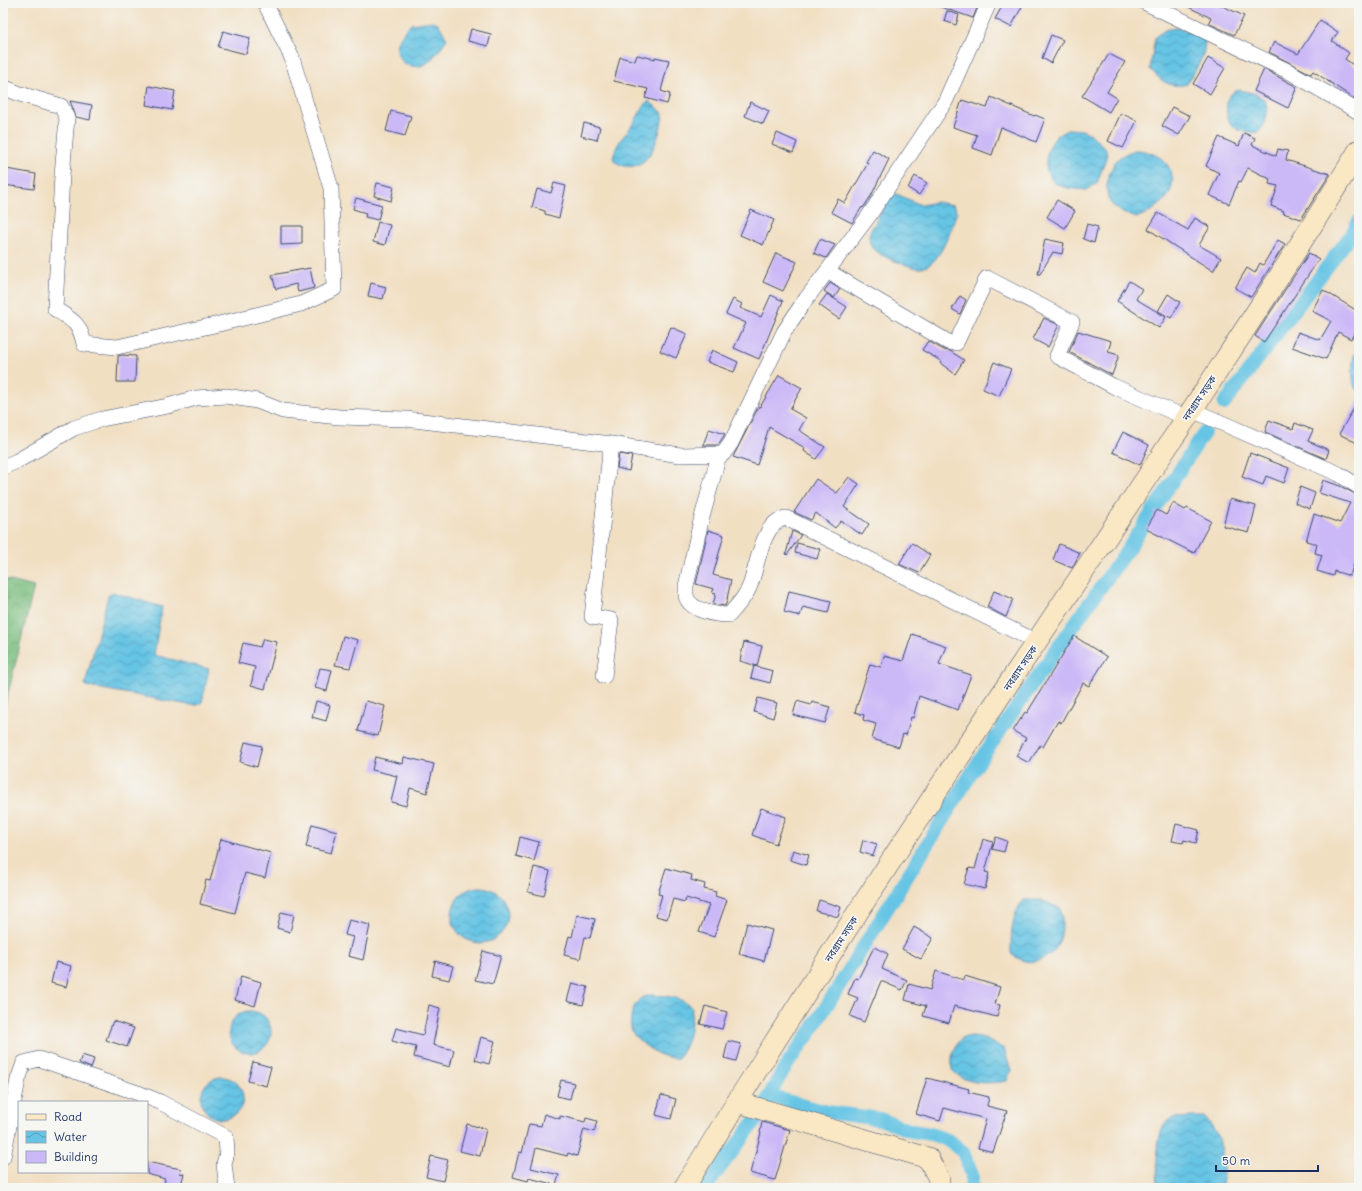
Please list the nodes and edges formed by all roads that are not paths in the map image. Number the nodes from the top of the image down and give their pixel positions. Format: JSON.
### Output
{"nodes":[{"id":1,"x":265,"y":3,"type":"edge"},
{"id":2,"x":989,"y":3,"type":"edge"},
{"id":3,"x":1146,"y":3,"type":"edge"},
{"id":4,"x":3,"y":86,"type":"edge"},
{"id":5,"x":1359,"y":112,"type":"edge"},
{"id":6,"x":1359,"y":150,"type":"edge"},
{"id":7,"x":827,"y":271,"type":"junction"},
{"id":8,"x":1189,"y":414,"type":"junction"},
{"id":9,"x":611,"y":444,"type":"junction"},
{"id":10,"x":720,"y":455,"type":"junction"},
{"id":11,"x":3,"y":467,"type":"edge"},
{"id":12,"x":1359,"y":486,"type":"edge"},
{"id":13,"x":1037,"y":642,"type":"junction"},
{"id":14,"x":604,"y":676,"type":"dead end"},
{"id":15,"x":742,"y":1103,"type":"junction"},
{"id":16,"x":3,"y":1157,"type":"edge"},
{"id":17,"x":227,"y":1188,"type":"edge"},
{"id":18,"x":684,"y":1188,"type":"edge"},
{"id":19,"x":938,"y":1188,"type":"edge"}],
"edges":[{"from":1,"to":4,"type":"street"},
{"from":2,"to":7,"type":"street"},
{"from":3,"to":5,"type":"street"},
{"from":6,"to":8,"type":"main road","name":"নবগ্রাম সড়ক"},
{"from":7,"to":8,"type":"street"},
{"from":7,"to":10,"type":"street"},
{"from":8,"to":12,"type":"street"},
{"from":8,"to":13,"type":"main road","name":"নবগ্রাম সড়ক"},
{"from":9,"to":10,"type":"street"},
{"from":9,"to":11,"type":"street"},
{"from":9,"to":14,"type":"street"},
{"from":10,"to":13,"type":"street"},
{"from":13,"to":15,"type":"main road","name":"নবগ্রাম সড়ক"},
{"from":15,"to":18,"type":"main road","name":"নবগ্রাম সড়ক"},
{"from":15,"to":19,"type":"main road"},
{"from":16,"to":17,"type":"street"}]}
